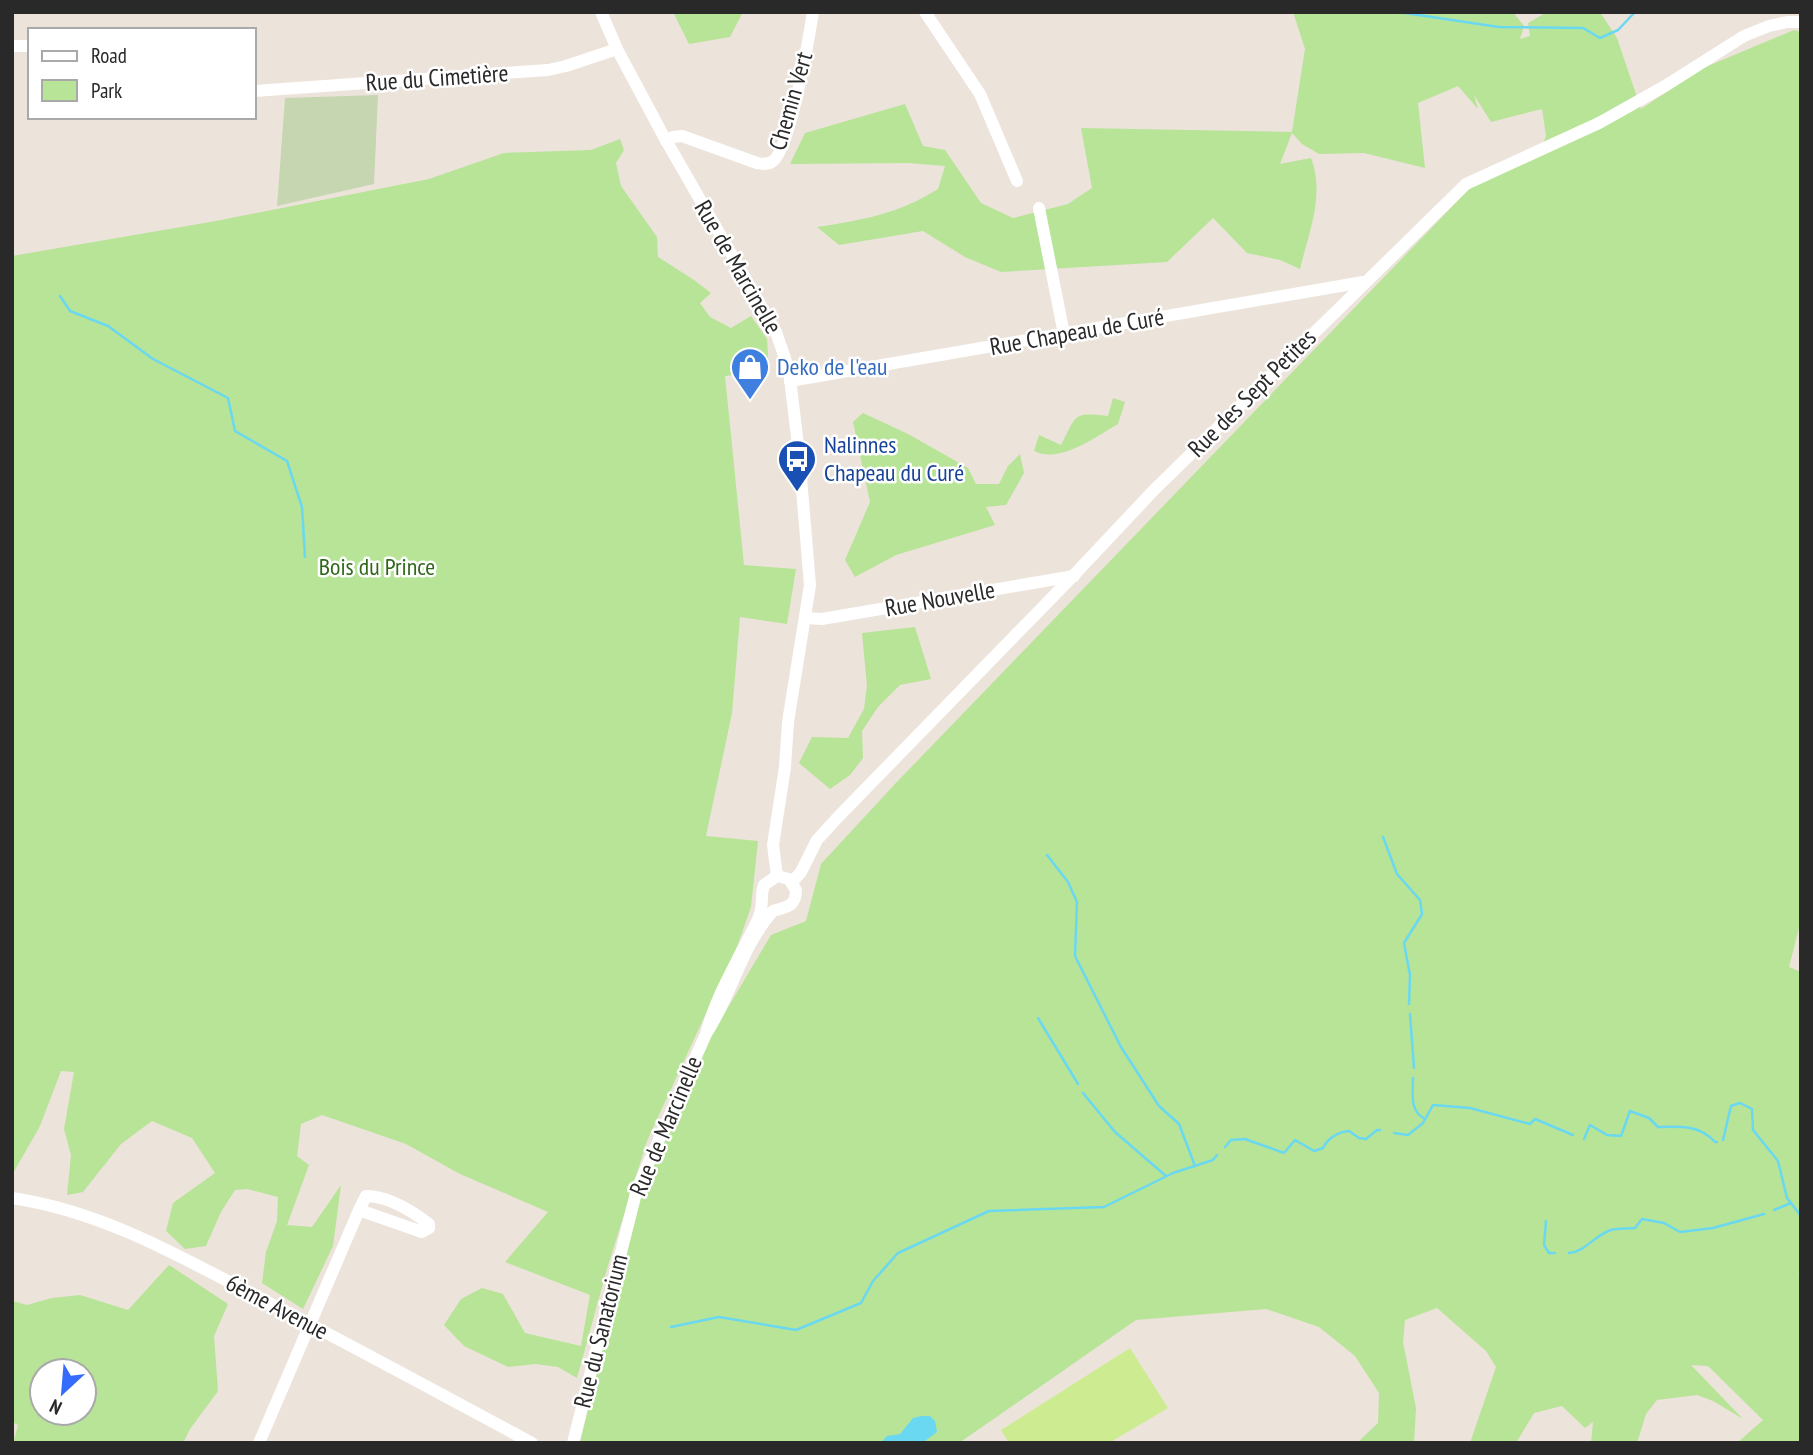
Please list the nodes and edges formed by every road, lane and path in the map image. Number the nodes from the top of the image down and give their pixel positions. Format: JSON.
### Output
{"nodes":[{"id":1,"x":601,"y":12,"type":"edge"},
{"id":2,"x":813,"y":12,"type":"edge"},
{"id":3,"x":925,"y":12,"type":"edge"},
{"id":4,"x":1801,"y":22,"type":"edge"},
{"id":5,"x":617,"y":49,"type":"junction"},
{"id":6,"x":256,"y":92,"type":"edge"},
{"id":7,"x":666,"y":141,"type":"junction"},
{"id":8,"x":1017,"y":181,"type":"dead end"},
{"id":9,"x":1038,"y":208,"type":"dead end"},
{"id":10,"x":1364,"y":282,"type":"junction"},
{"id":11,"x":1063,"y":334,"type":"junction"},
{"id":12,"x":790,"y":381,"type":"junction"},
{"id":13,"x":1074,"y":576,"type":"junction"},
{"id":14,"x":805,"y":618,"type":"junction"},
{"id":15,"x":777,"y":876,"type":"junction"},
{"id":16,"x":792,"y":882,"type":"junction"},
{"id":17,"x":764,"y":901,"type":"junction"},
{"id":18,"x":776,"y":910,"type":"junction"},
{"id":19,"x":706,"y":1034,"type":"junction"},
{"id":20,"x":12,"y":1198,"type":"edge"},
{"id":21,"x":359,"y":1210,"type":"junction"},
{"id":22,"x":628,"y":1219,"type":"joint"},
{"id":23,"x":309,"y":1323,"type":"junction"},
{"id":24,"x":259,"y":1443,"type":"edge"},
{"id":25,"x":532,"y":1443,"type":"edge"},
{"id":26,"x":573,"y":1443,"type":"edge"}],
"edges":[{"from":1,"to":5,"type":"street","name":"Rue de Marcinelle"},
{"from":2,"to":7,"type":"street","name":"Chemin Vert"},
{"from":3,"to":8,"type":"street"},
{"from":4,"to":10,"type":"street","name":"Rue des Sept Petites"},
{"from":5,"to":6,"type":"street","name":"Rue du Cimetière"},
{"from":5,"to":7,"type":"street","name":"Rue de Marcinelle"},
{"from":7,"to":12,"type":"street","name":"Rue de Marcinelle"},
{"from":9,"to":11,"type":"street"},
{"from":10,"to":11,"type":"street","name":"Rue Chapeau de Curé"},
{"from":10,"to":13,"type":"street","name":"Rue des Sept Petites"},
{"from":11,"to":12,"type":"street","name":"Rue Chapeau de Curé"},
{"from":12,"to":14,"type":"street","name":"Rue de Marcinelle"},
{"from":13,"to":14,"type":"street","name":"Rue Nouvelle"},
{"from":13,"to":16,"type":"street","name":"Rue des Sept Petites"},
{"from":14,"to":15,"type":"street","name":"Rue de Marcinelle"},
{"from":15,"to":16,"type":"street"},
{"from":15,"to":17,"type":"street","name":"Rue de Marcinelle"},
{"from":16,"to":18,"type":"street","name":"Rue de Marcinelle"},
{"from":17,"to":18,"type":"street"},
{"from":17,"to":19,"type":"street","name":"Rue de Marcinelle"},
{"from":18,"to":19,"type":"street","name":"Rue de Marcinelle"},
{"from":19,"to":22,"type":"street","name":"Rue de Marcinelle"},
{"from":20,"to":23,"type":"street","name":"6ème Avenue"},
{"from":21,"to":21,"type":"street"},
{"from":21,"to":23,"type":"street"},
{"from":22,"to":26,"type":"street","name":"Rue du Sanatorium"},
{"from":23,"to":24,"type":"street"},
{"from":23,"to":25,"type":"street","name":"6ème Avenue"}]}
